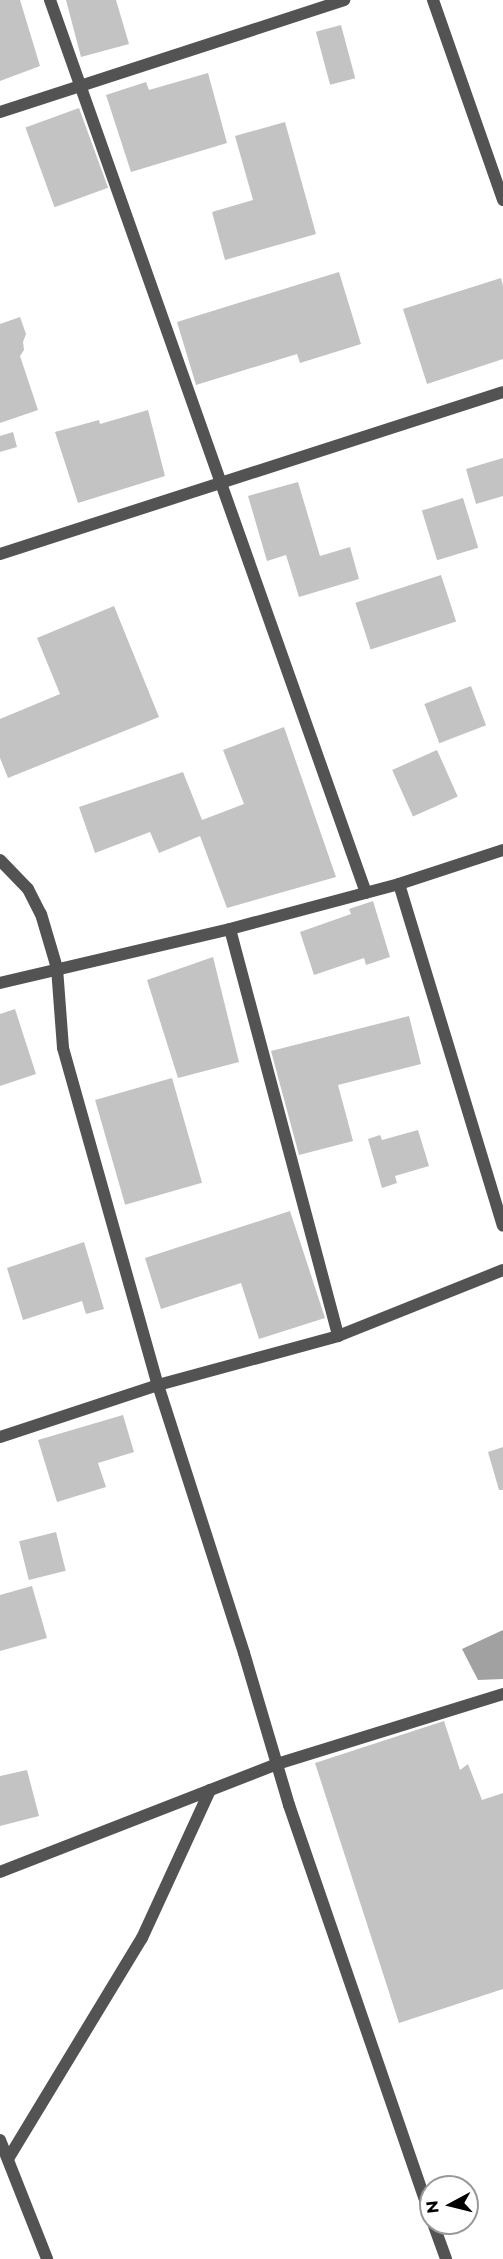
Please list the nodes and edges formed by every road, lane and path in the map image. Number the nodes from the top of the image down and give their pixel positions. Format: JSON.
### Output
{"nodes":[{"id":1,"x":50,"y":0,"type":"edge"},
{"id":2,"x":344,"y":0,"type":"edge"},
{"id":3,"x":433,"y":0,"type":"edge"},
{"id":4,"x":80,"y":87,"type":"junction"},
{"id":5,"x":0,"y":112,"type":"edge"},
{"id":6,"x":503,"y":200,"type":"edge"},
{"id":7,"x":503,"y":392,"type":"edge"},
{"id":8,"x":221,"y":483,"type":"junction"},
{"id":9,"x":0,"y":555,"type":"edge"},
{"id":10,"x":503,"y":850,"type":"edge"},
{"id":11,"x":0,"y":860,"type":"edge"},
{"id":12,"x":399,"y":884,"type":"junction"},
{"id":13,"x":366,"y":893,"type":"junction"},
{"id":14,"x":230,"y":929,"type":"junction"},
{"id":15,"x":57,"y":968,"type":"junction"},
{"id":16,"x":0,"y":983,"type":"edge"},
{"id":17,"x":503,"y":1226,"type":"edge"},
{"id":18,"x":503,"y":1270,"type":"edge"},
{"id":19,"x":338,"y":1336,"type":"junction"},
{"id":20,"x":158,"y":1385,"type":"junction"},
{"id":21,"x":0,"y":1437,"type":"edge"},
{"id":22,"x":503,"y":1694,"type":"edge"},
{"id":23,"x":277,"y":1764,"type":"junction"},
{"id":24,"x":210,"y":1790,"type":"junction"},
{"id":25,"x":0,"y":1872,"type":"edge"},
{"id":26,"x":0,"y":2140,"type":"edge"},
{"id":27,"x":8,"y":2160,"type":"junction"},
{"id":28,"x":419,"y":2182,"type":"edge"},
{"id":29,"x":437,"y":2235,"type":"edge"},
{"id":30,"x":47,"y":2259,"type":"edge"},
{"id":31,"x":446,"y":2259,"type":"edge"}],
"edges":[{"from":1,"to":4,"type":"street"},
{"from":2,"to":4,"type":"street"},
{"from":3,"to":6,"type":"street"},
{"from":4,"to":5,"type":"street"},
{"from":4,"to":8,"type":"street"},
{"from":7,"to":8,"type":"street"},
{"from":8,"to":9,"type":"street"},
{"from":8,"to":13,"type":"street"},
{"from":10,"to":12,"type":"street"},
{"from":11,"to":15,"type":"street"},
{"from":12,"to":13,"type":"street"},
{"from":12,"to":17,"type":"street"},
{"from":13,"to":14,"type":"street"},
{"from":14,"to":15,"type":"street"},
{"from":14,"to":19,"type":"street"},
{"from":15,"to":16,"type":"street"},
{"from":15,"to":20,"type":"street"},
{"from":18,"to":19,"type":"street"},
{"from":19,"to":20,"type":"street"},
{"from":20,"to":21,"type":"street"},
{"from":20,"to":23,"type":"street"},
{"from":22,"to":23,"type":"street"},
{"from":23,"to":24,"type":"street"},
{"from":23,"to":28,"type":"street"},
{"from":24,"to":25,"type":"street"},
{"from":24,"to":27,"type":"street"},
{"from":26,"to":27,"type":"street"},
{"from":27,"to":30,"type":"street"},
{"from":29,"to":31,"type":"street"}]}
